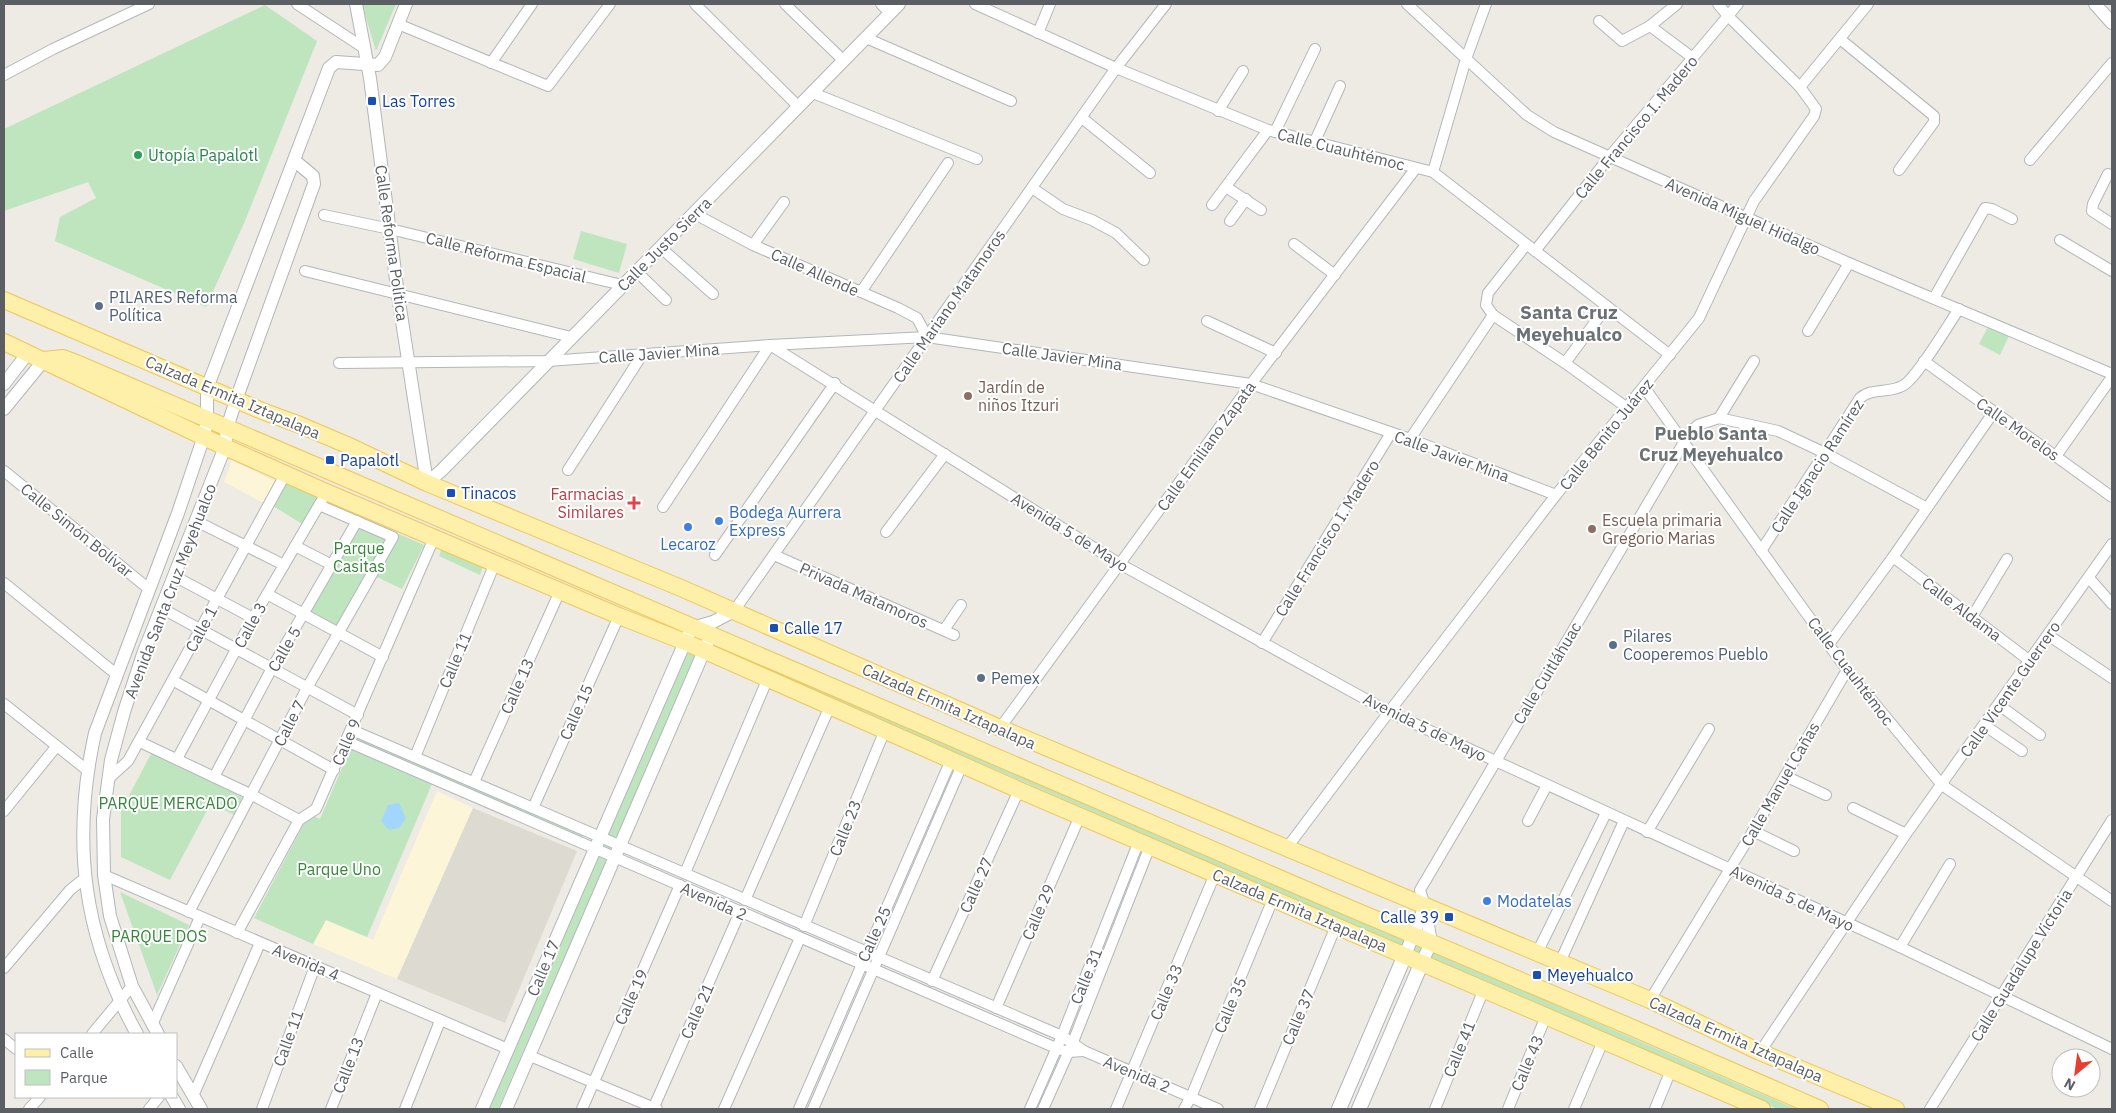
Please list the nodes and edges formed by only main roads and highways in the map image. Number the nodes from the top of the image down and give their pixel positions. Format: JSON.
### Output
{"nodes":[{"id":1,"x":4,"y":300,"type":"edge"},
{"id":2,"x":4,"y":342,"type":"edge"},
{"id":3,"x":44,"y":360,"type":"junction"},
{"id":4,"x":689,"y":635,"type":"junction"},
{"id":5,"x":1405,"y":955,"type":"junction"},
{"id":6,"x":1422,"y":962,"type":"junction"},
{"id":7,"x":1743,"y":1106,"type":"edge"},
{"id":8,"x":1339,"y":1109,"type":"edge"},
{"id":9,"x":1359,"y":1109,"type":"edge"},
{"id":10,"x":1762,"y":1109,"type":"edge"},
{"id":11,"x":1820,"y":1109,"type":"edge"},
{"id":12,"x":1896,"y":1109,"type":"edge"}],
"edges":[{"from":1,"to":12,"type":"main road","name":"Calzada Ermita Iztapalapa"},
{"from":2,"to":3,"type":"main road","name":"Calzada Ermita Iztapalapa"},
{"from":3,"to":4,"type":"main road","name":"Calzada Ermita Iztapalapa"},
{"from":3,"to":4,"type":"main road","name":"Calzada Ermita Iztapalapa"},
{"from":4,"to":5,"type":"main road","name":"Calzada Ermita Iztapalapa"},
{"from":4,"to":11,"type":"main road","name":"Calzada Ermita Iztapalapa"},
{"from":5,"to":6,"type":"main road","name":"Calzada Ermita Iztapalapa"},
{"from":5,"to":8,"type":"main road"},
{"from":6,"to":7,"type":"main road","name":"Calzada Ermita Iztapalapa"},
{"from":6,"to":9,"type":"main road"},
{"from":7,"to":10,"type":"main road","name":"Calzada Ermita Iztapalapa"}]}
